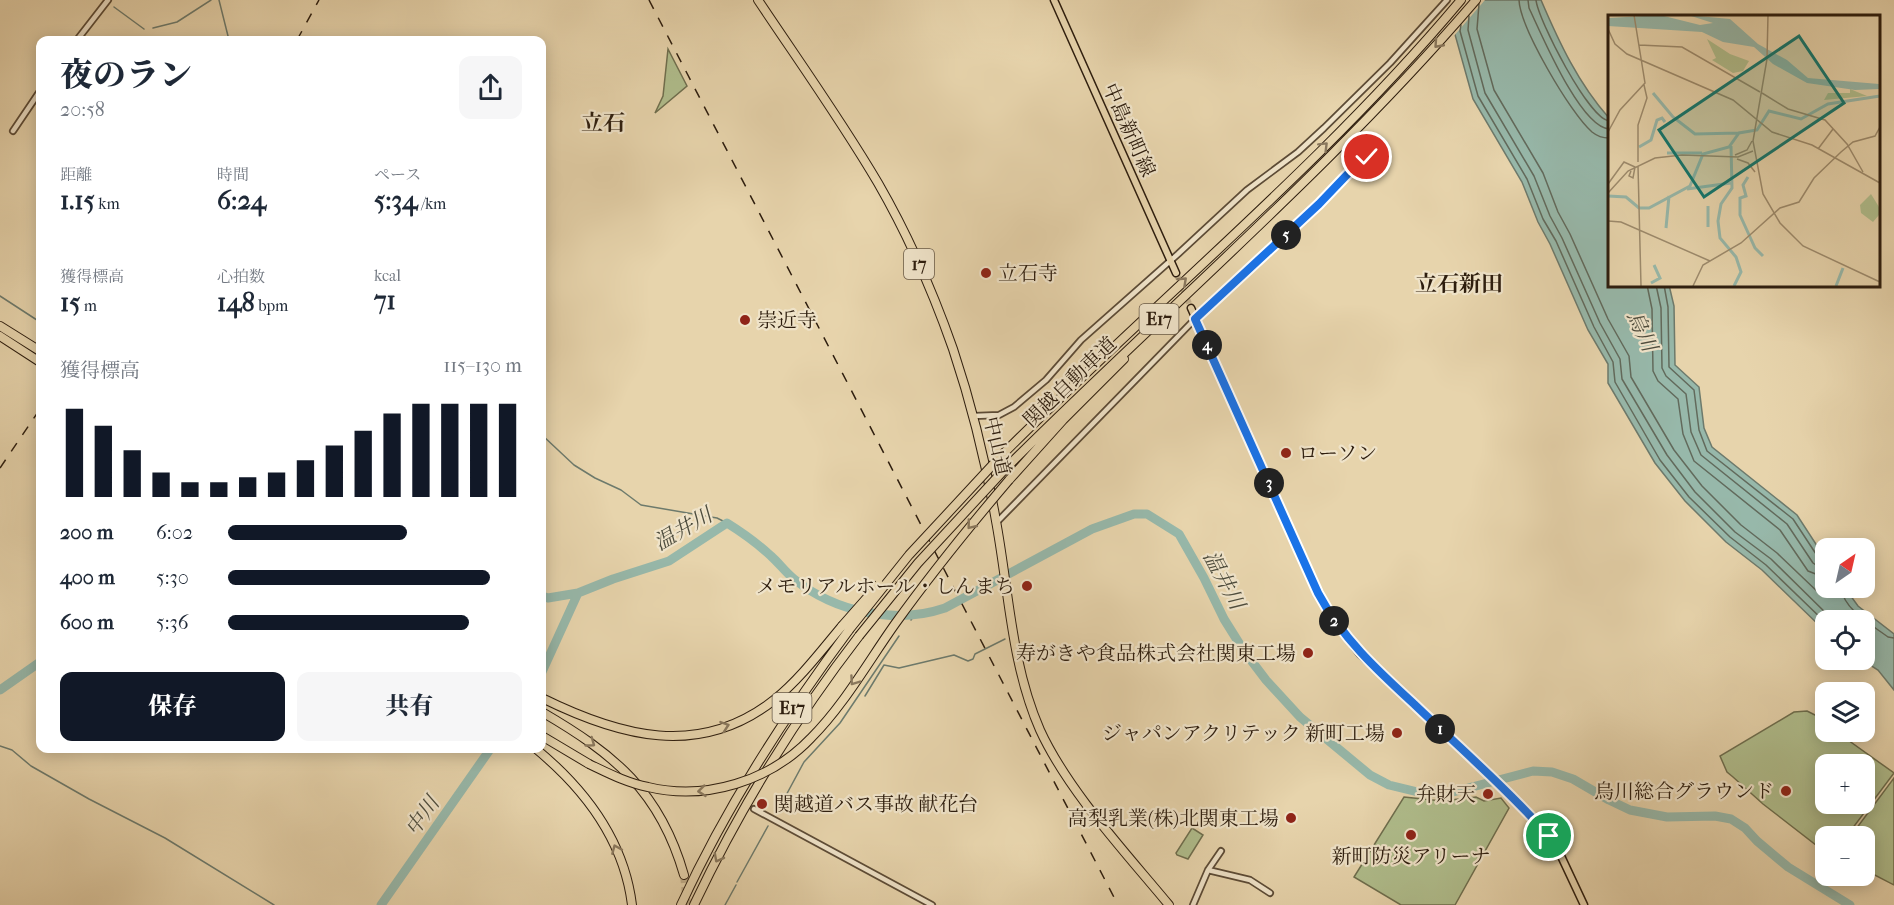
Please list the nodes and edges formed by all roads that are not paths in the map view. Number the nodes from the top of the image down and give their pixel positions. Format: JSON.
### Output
{"nodes":[{"id":1,"x":108,"y":0,"type":"edge"},
{"id":2,"x":758,"y":0,"type":"edge"},
{"id":3,"x":1054,"y":0,"type":"edge"},
{"id":4,"x":1447,"y":0,"type":"edge"},
{"id":5,"x":1461,"y":0,"type":"edge"},
{"id":6,"x":1476,"y":0,"type":"edge"},
{"id":7,"x":80,"y":36,"type":"edge"},
{"id":8,"x":36,"y":97,"type":"edge"},
{"id":9,"x":14,"y":131,"type":"dead end"},
{"id":10,"x":1367,"y":157,"type":"dead end"},
{"id":11,"x":1316,"y":171,"type":"junction"},
{"id":12,"x":1170,"y":261,"type":"junction"},
{"id":13,"x":1176,"y":273,"type":"tunnel mouth"},
{"id":14,"x":1191,"y":308,"type":"tunnel mouth"},
{"id":15,"x":1195,"y":319,"type":"junction"},
{"id":16,"x":0,"y":326,"type":"edge"},
{"id":17,"x":0,"y":336,"type":"edge"},
{"id":18,"x":36,"y":348,"type":"edge"},
{"id":19,"x":36,"y":359,"type":"edge"},
{"id":20,"x":974,"y":416,"type":"junction"},
{"id":21,"x":997,"y":522,"type":"junction"},
{"id":22,"x":846,"y":628,"type":"junction"},
{"id":23,"x":546,"y":700,"type":"edge"},
{"id":24,"x":546,"y":715,"type":"edge"},
{"id":25,"x":546,"y":738,"type":"edge"},
{"id":26,"x":540,"y":753,"type":"edge"},
{"id":27,"x":754,"y":809,"type":"dead end"},
{"id":28,"x":1221,"y":851,"type":"dead end"},
{"id":29,"x":1208,"y":870,"type":"junction"},
{"id":30,"x":684,"y":874,"type":"tunnel mouth"},
{"id":31,"x":1270,"y":893,"type":"dead end"},
{"id":32,"x":632,"y":905,"type":"edge"},
{"id":33,"x":681,"y":905,"type":"edge"},
{"id":34,"x":694,"y":905,"type":"edge"},
{"id":35,"x":932,"y":905,"type":"edge"},
{"id":36,"x":1169,"y":905,"type":"edge"},
{"id":37,"x":1193,"y":905,"type":"edge"},
{"id":38,"x":1584,"y":905,"type":"edge"}],
"edges":[{"from":1,"to":7,"type":"street"},
{"from":2,"to":20,"type":"highway","name":"中山道","number":"17"},
{"from":3,"to":12,"type":"main road","name":"中島新町線"},
{"from":4,"to":12,"type":"street"},
{"from":22,"to":5,"type":"highway","name":"関越自動車道","number":"E17","one_way":true,"bridge":true},
{"from":6,"to":11,"type":"highway","name":"関越自動車道","number":"E17","one_way":true},
{"from":8,"to":9,"type":"street"},
{"from":10,"to":15,"type":"street"},
{"from":11,"to":25,"type":"highway","one_way":true,"bridge":true},
{"from":11,"to":34,"type":"highway","name":"関越自動車道","number":"E17","one_way":true,"bridge":true},
{"from":12,"to":13,"type":"main road","name":"中島新町線"},
{"from":12,"to":20,"type":"street"},
{"from":14,"to":15,"type":"main road"},
{"from":15,"to":21,"type":"street"},
{"from":15,"to":38,"type":"main road"},
{"from":16,"to":18,"type":"highway"},
{"from":17,"to":19,"type":"highway"},
{"from":20,"to":21,"type":"highway","name":"中山道","number":"17"},
{"from":21,"to":36,"type":"highway","name":"中山道","number":"17"},
{"from":23,"to":22,"type":"highway","one_way":true},
{"from":22,"to":33,"type":"highway","number":"E17"},
{"from":24,"to":30,"type":"highway","one_way":true},
{"from":32,"to":26,"type":"highway","one_way":true},
{"from":27,"to":35,"type":"street"},
{"from":28,"to":29,"type":"street"},
{"from":29,"to":31,"type":"street"},
{"from":29,"to":37,"type":"street"}]}
